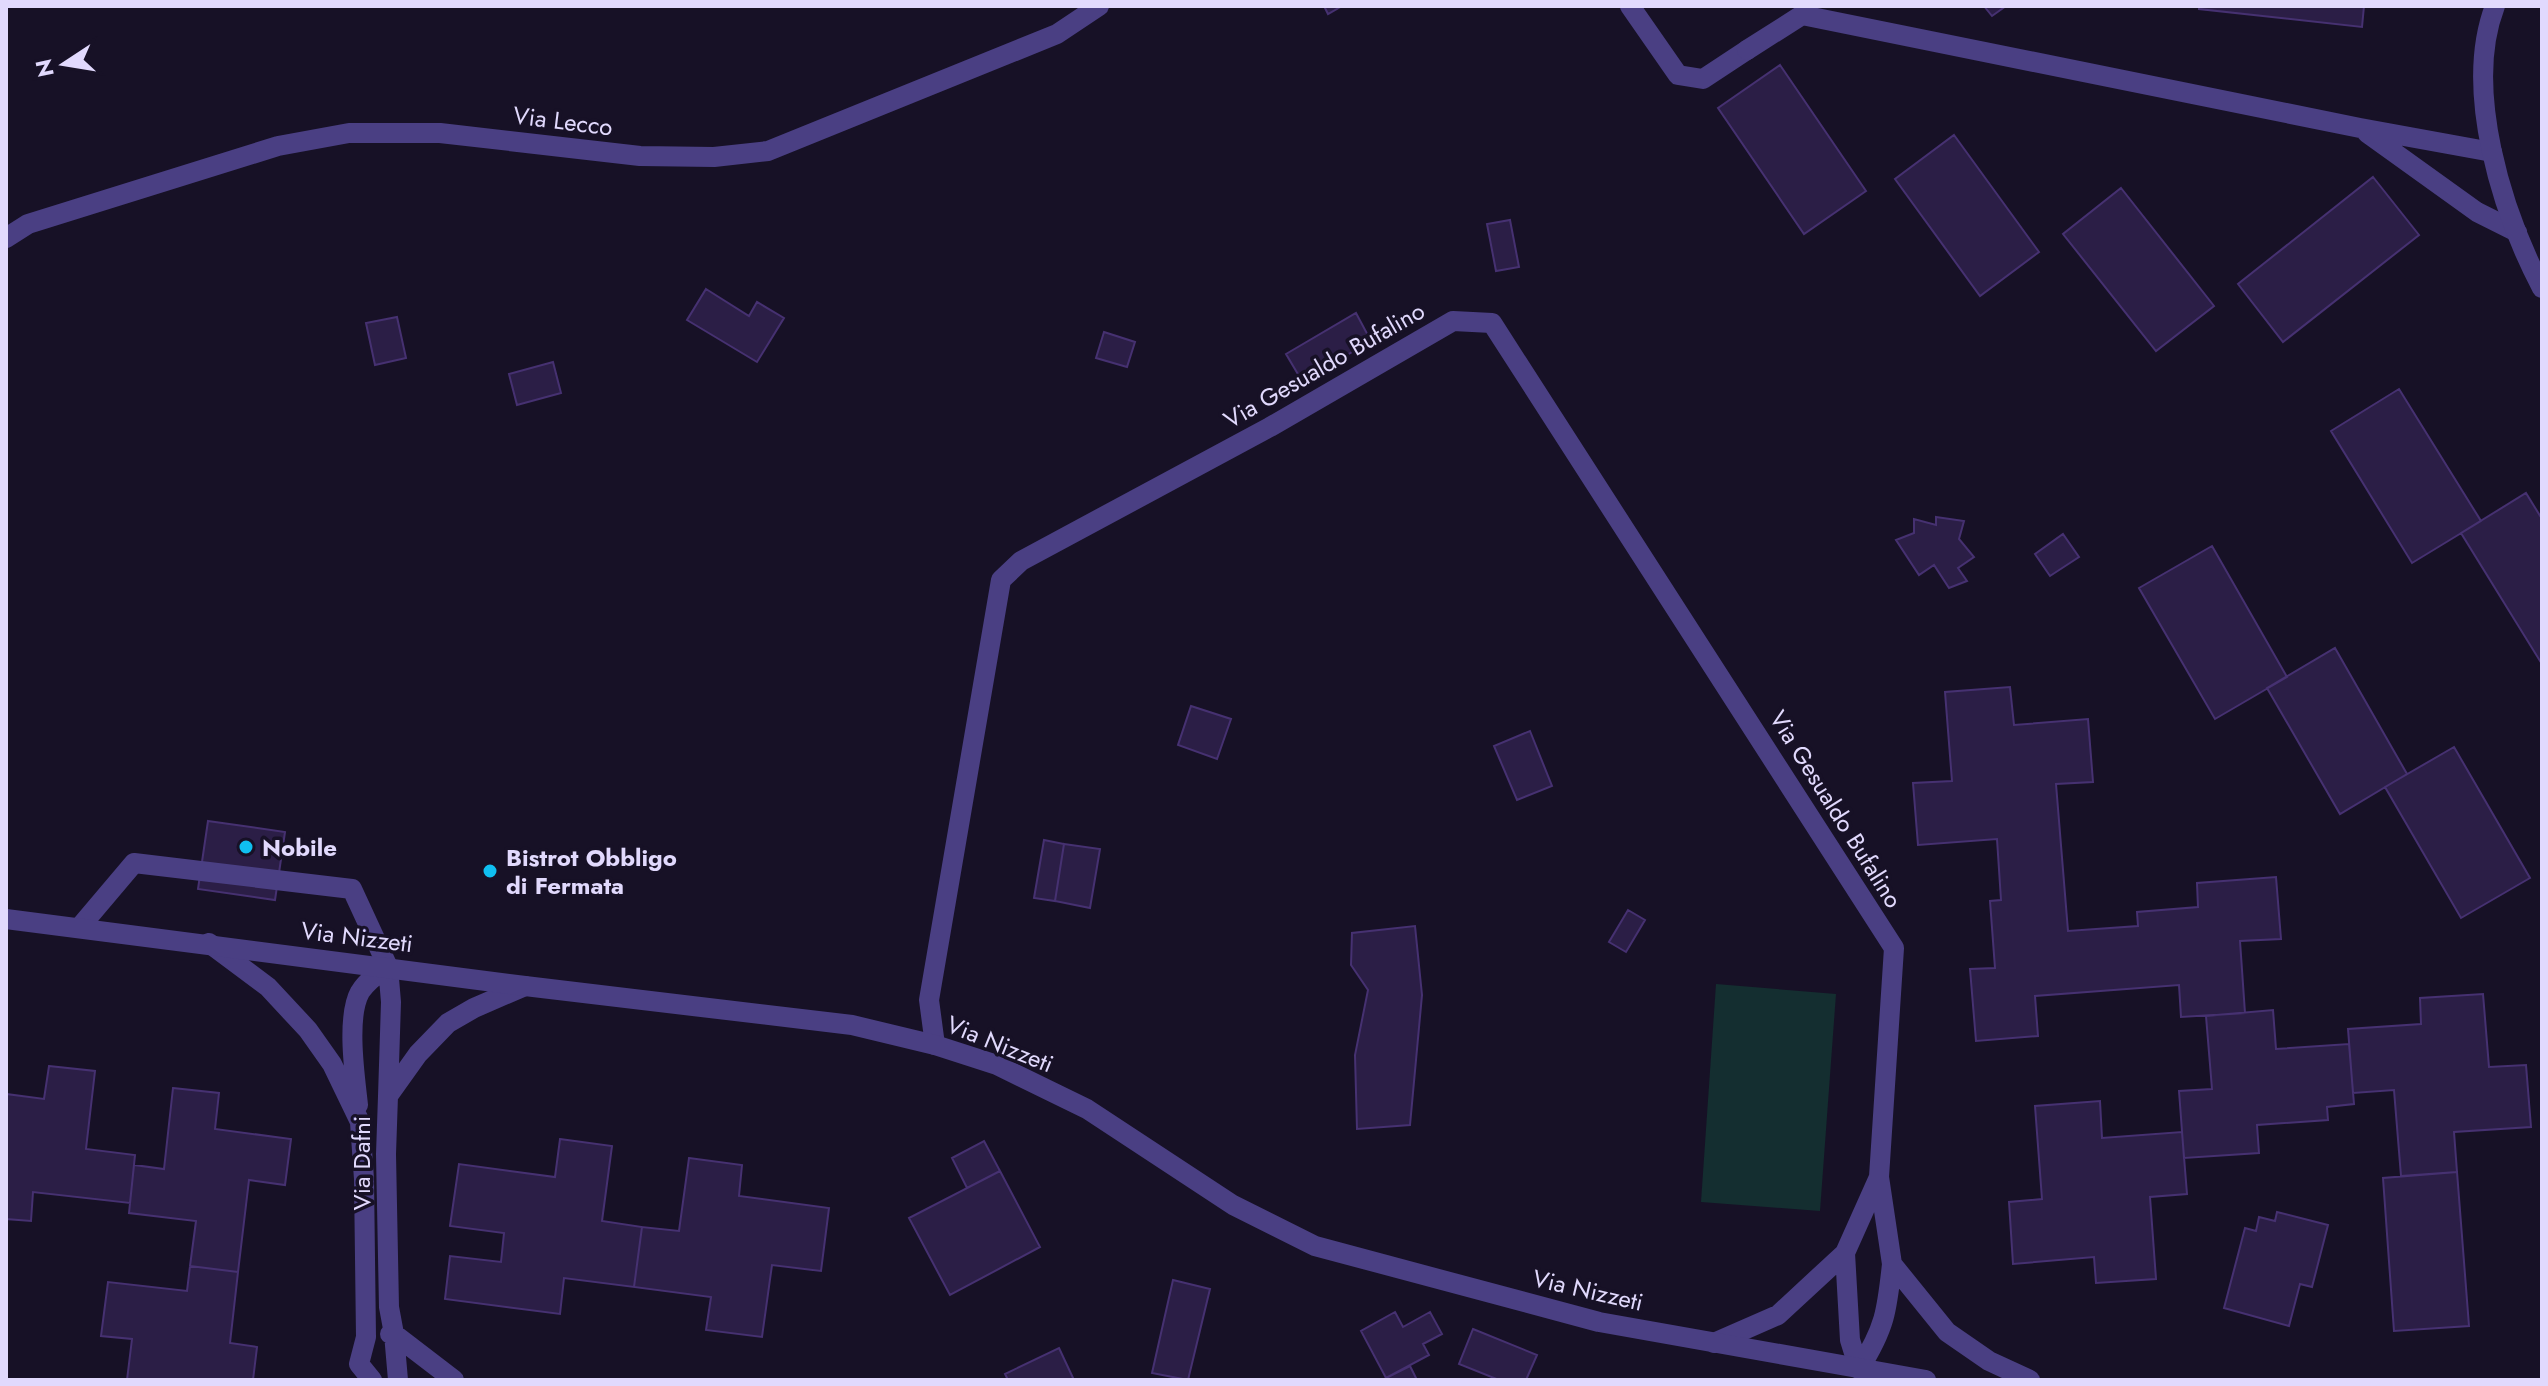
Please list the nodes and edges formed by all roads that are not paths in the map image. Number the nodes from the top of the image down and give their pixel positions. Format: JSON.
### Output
{"nodes":[{"id":1,"x":1099,"y":6,"type":"edge"},
{"id":2,"x":1630,"y":6,"type":"edge"},
{"id":3,"x":2495,"y":6,"type":"edge"},
{"id":4,"x":2360,"y":128,"type":"junction"},
{"id":5,"x":2492,"y":152,"type":"junction"},
{"id":6,"x":2517,"y":232,"type":"junction"},
{"id":7,"x":6,"y":238,"type":"edge"},
{"id":8,"x":2542,"y":288,"type":"edge"},
{"id":9,"x":6,"y":919,"type":"edge"},
{"id":10,"x":79,"y":928,"type":"junction"},
{"id":11,"x":209,"y":943,"type":"junction"},
{"id":12,"x":388,"y":967,"type":"junction"},
{"id":13,"x":525,"y":986,"type":"junction"},
{"id":14,"x":935,"y":1045,"type":"junction"},
{"id":15,"x":388,"y":1096,"type":"junction"},
{"id":16,"x":360,"y":1122,"type":"junction"},
{"id":17,"x":1879,"y":1177,"type":"junction"},
{"id":18,"x":1845,"y":1253,"type":"junction"},
{"id":19,"x":1892,"y":1264,"type":"junction"},
{"id":20,"x":394,"y":1334,"type":"junction"},
{"id":21,"x":366,"y":1337,"type":"junction"},
{"id":22,"x":1714,"y":1343,"type":"junction"},
{"id":23,"x":1859,"y":1369,"type":"junction"},
{"id":24,"x":360,"y":1375,"type":"edge"},
{"id":25,"x":398,"y":1380,"type":"edge"},
{"id":26,"x":454,"y":1380,"type":"edge"},
{"id":27,"x":1926,"y":1380,"type":"edge"},
{"id":28,"x":2030,"y":1380,"type":"edge"}],
"edges":[{"from":1,"to":7,"type":"street","name":"Via Lecco"},
{"from":2,"to":4,"type":"street"},
{"from":3,"to":5,"type":"street"},
{"from":4,"to":5,"type":"street"},
{"from":4,"to":6,"type":"street"},
{"from":5,"to":6,"type":"street"},
{"from":6,"to":8,"type":"street"},
{"from":9,"to":10,"type":"street","name":"Via Nizzeti"},
{"from":10,"to":11,"type":"street","name":"Via Nizzeti"},
{"from":10,"to":12,"type":"street"},
{"from":11,"to":12,"type":"street","name":"Via Nizzeti"},
{"from":11,"to":16,"type":"street","name":"Via Dafni"},
{"from":12,"to":13,"type":"street","name":"Via Nizzeti"},
{"from":12,"to":15,"type":"street"},
{"from":12,"to":16,"type":"street"},
{"from":13,"to":14,"type":"street","name":"Via Nizzeti"},
{"from":13,"to":15,"type":"street","name":"Via Dafni"},
{"from":14,"to":17,"type":"street","name":"Via Gesualdo Bufalino"},
{"from":14,"to":22,"type":"street","name":"Via Nizzeti"},
{"from":15,"to":20,"type":"street","name":"Via Dafni"},
{"from":16,"to":21,"type":"street","name":"Via Dafni"},
{"from":17,"to":18,"type":"street"},
{"from":17,"to":19,"type":"street"},
{"from":18,"to":22,"type":"street"},
{"from":18,"to":23,"type":"street"},
{"from":19,"to":23,"type":"street"},
{"from":19,"to":28,"type":"street"},
{"from":20,"to":21,"type":"street"},
{"from":20,"to":25,"type":"street","name":"Via Dafni"},
{"from":20,"to":26,"type":"street"},
{"from":21,"to":24,"type":"street","name":"Via Dafni"},
{"from":22,"to":23,"type":"street","name":"Via Nizzeti"},
{"from":23,"to":27,"type":"street","name":"Via Nizzeti"}]}
